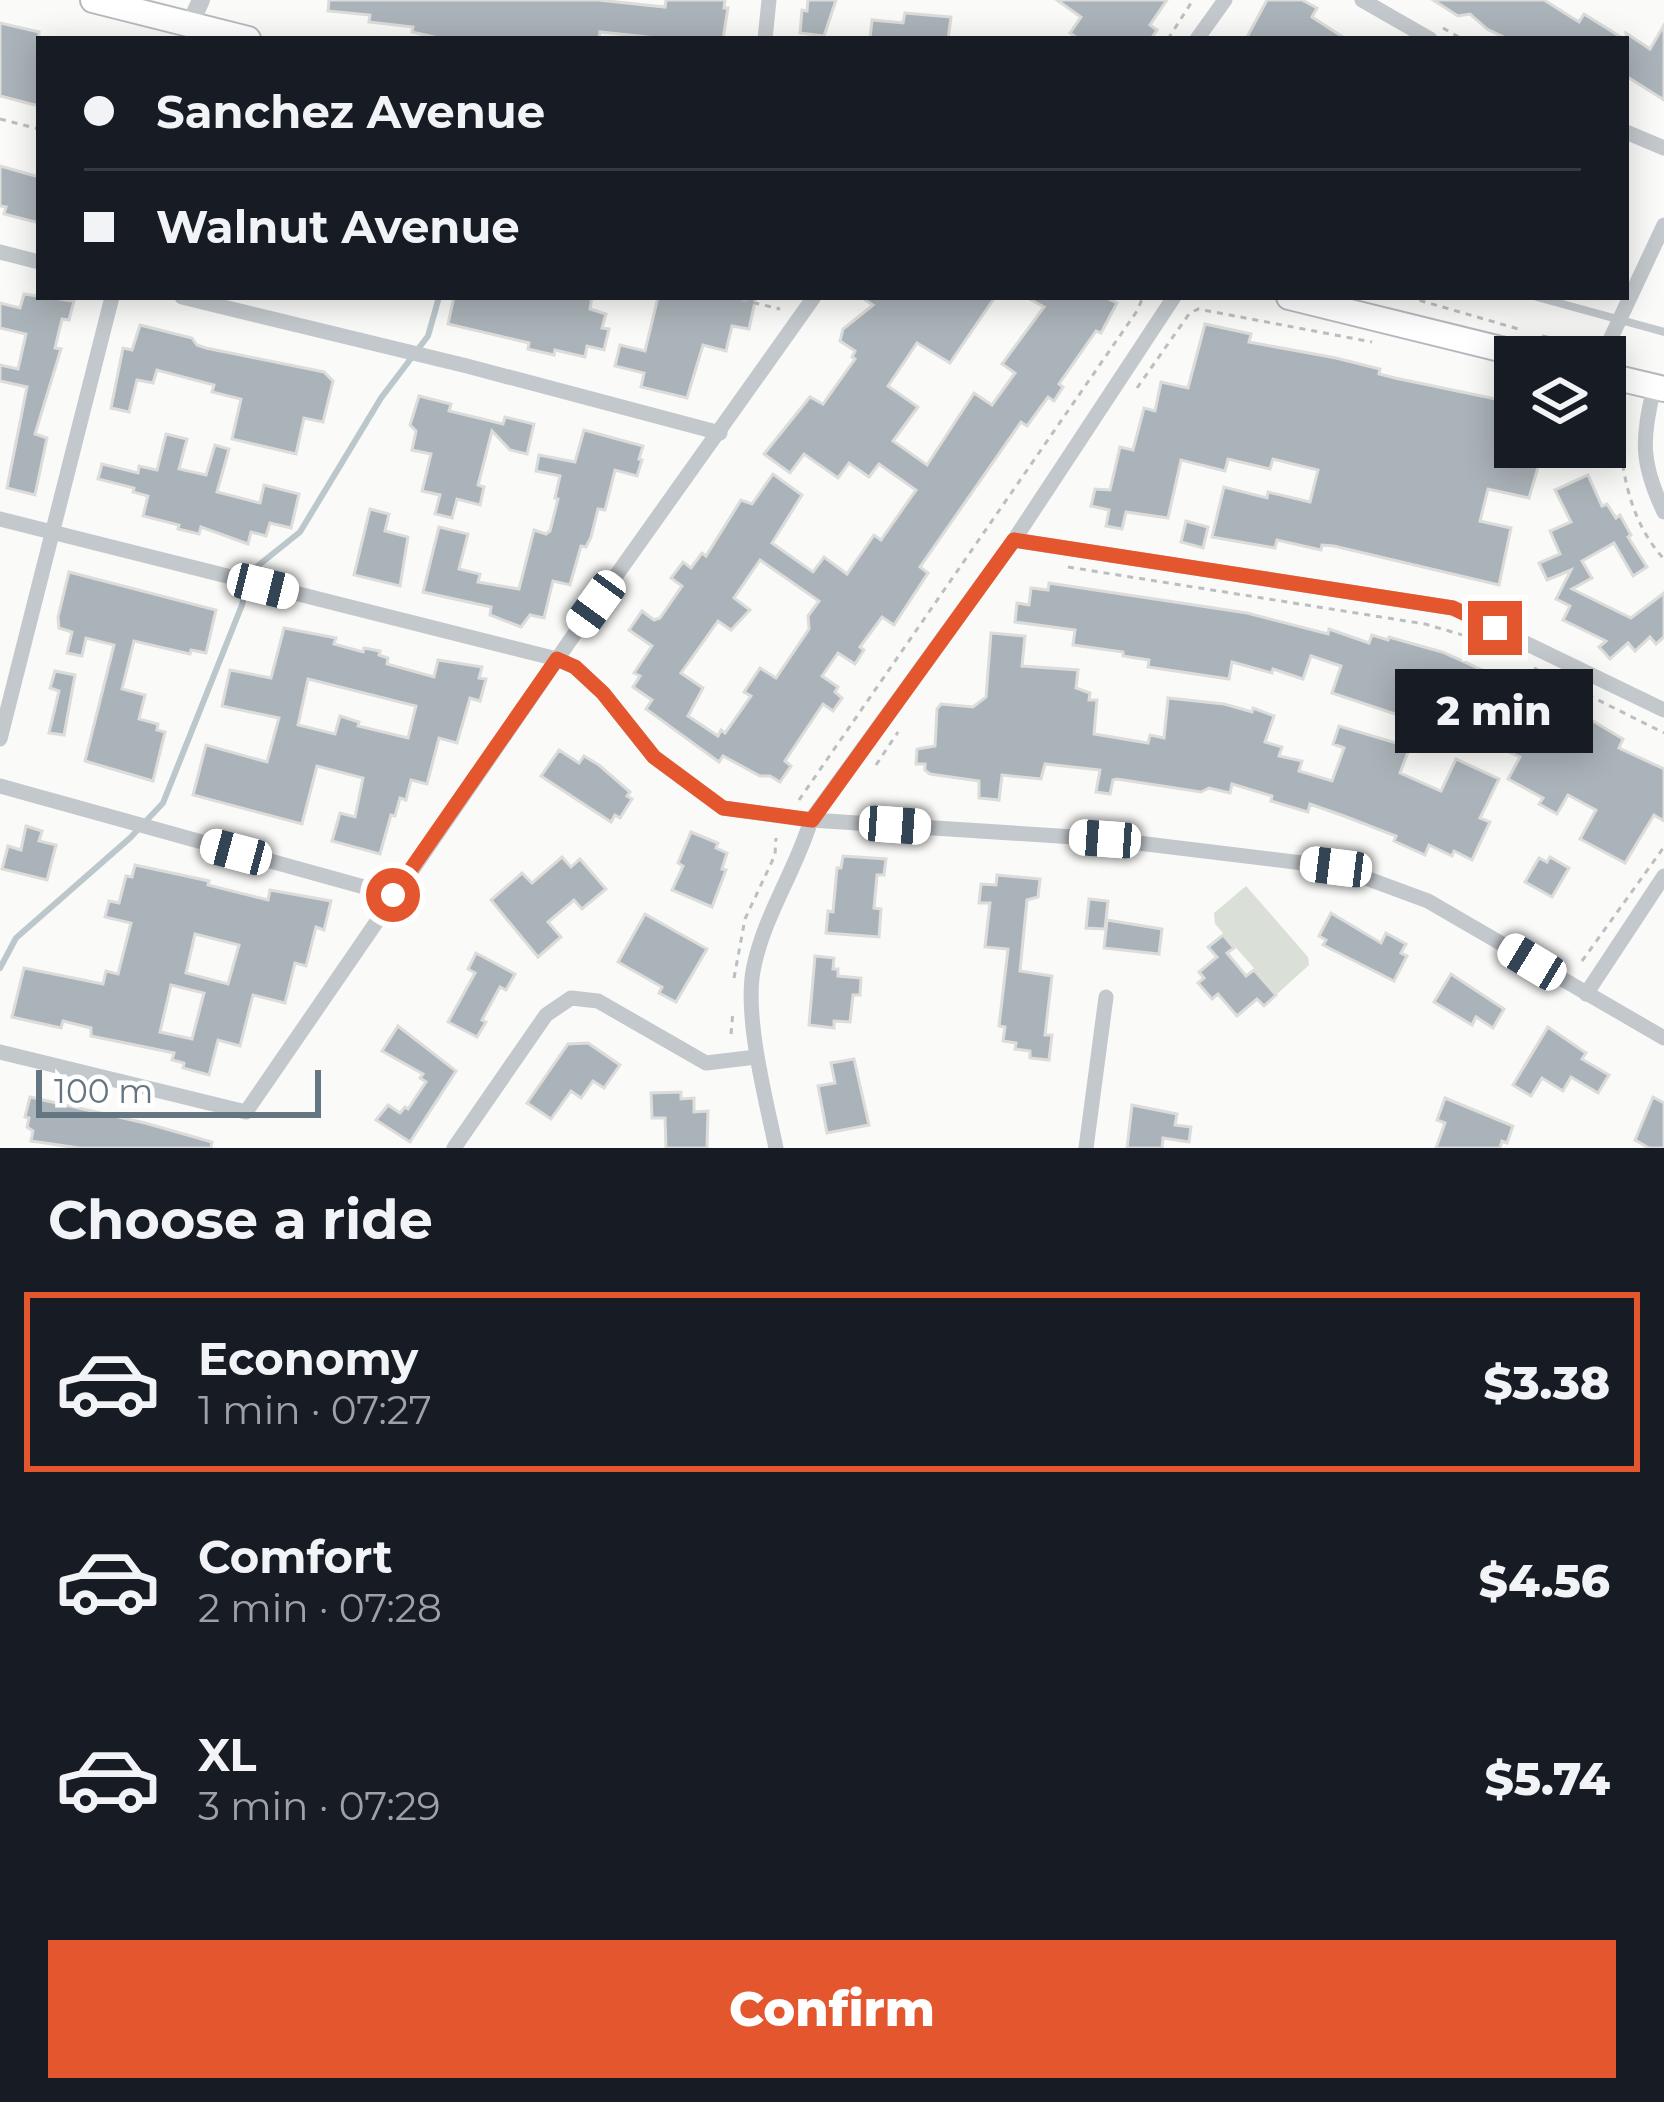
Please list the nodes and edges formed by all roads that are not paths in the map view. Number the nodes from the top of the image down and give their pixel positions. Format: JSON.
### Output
{"nodes":[{"id":1,"x":93,"y":0,"type":"edge"},
{"id":2,"x":201,"y":0,"type":"edge"},
{"id":3,"x":770,"y":0,"type":"edge"},
{"id":4,"x":1225,"y":0,"type":"edge"},
{"id":5,"x":1362,"y":0,"type":"edge"},
{"id":6,"x":186,"y":32,"type":"edge"},
{"id":7,"x":221,"y":36,"type":"edge"},
{"id":8,"x":765,"y":36,"type":"edge"},
{"id":9,"x":1199,"y":36,"type":"edge"},
{"id":10,"x":1425,"y":36,"type":"edge"},
{"id":11,"x":1629,"y":133,"type":"edge"},
{"id":12,"x":1664,"y":148,"type":"edge"},
{"id":13,"x":1664,"y":225,"type":"edge"},
{"id":14,"x":0,"y":252,"type":"edge"},
{"id":15,"x":36,"y":261,"type":"edge"},
{"id":16,"x":1629,"y":295,"type":"edge"},
{"id":17,"x":111,"y":300,"type":"edge"},
{"id":18,"x":195,"y":300,"type":"edge"},
{"id":19,"x":812,"y":300,"type":"edge"},
{"id":20,"x":1172,"y":300,"type":"edge"},
{"id":21,"x":1301,"y":300,"type":"edge"},
{"id":22,"x":1549,"y":300,"type":"edge"},
{"id":23,"x":1626,"y":300,"type":"edge"},
{"id":24,"x":1618,"y":317,"type":"junction"},
{"id":25,"x":1664,"y":332,"type":"edge"},
{"id":26,"x":1610,"y":336,"type":"edge"},
{"id":27,"x":1494,"y":347,"type":"edge"},
{"id":28,"x":1626,"y":380,"type":"edge"},
{"id":29,"x":1659,"y":388,"type":"edge"},
{"id":30,"x":720,"y":433,"type":"junction"},
{"id":31,"x":1664,"y":512,"type":"edge"},
{"id":32,"x":0,"y":519,"type":"edge"},
{"id":33,"x":53,"y":532,"type":"junction"},
{"id":34,"x":1014,"y":540,"type":"junction"},
{"id":35,"x":557,"y":659,"type":"junction"},
{"id":36,"x":1664,"y":710,"type":"edge"},
{"id":37,"x":0,"y":740,"type":"edge"},
{"id":38,"x":0,"y":786,"type":"edge"},
{"id":39,"x":812,"y":820,"type":"junction"},
{"id":40,"x":1664,"y":876,"type":"edge"},
{"id":41,"x":393,"y":895,"type":"junction"},
{"id":42,"x":1586,"y":994,"type":"junction"},
{"id":43,"x":1106,"y":998,"type":"dead end"},
{"id":44,"x":1664,"y":1038,"type":"edge"},
{"id":45,"x":2,"y":1053,"type":"edge"},
{"id":46,"x":756,"y":1057,"type":"junction"},
{"id":47,"x":454,"y":1148,"type":"edge"},
{"id":48,"x":776,"y":1148,"type":"edge"},
{"id":49,"x":1085,"y":1148,"type":"edge"}],
"edges":[{"from":1,"to":6,"type":"main road"},
{"from":2,"to":6,"type":"street"},
{"from":3,"to":8,"type":"street"},
{"from":4,"to":9,"type":"street"},
{"from":5,"to":10,"type":"street"},
{"from":6,"to":7,"type":"main road"},
{"from":11,"to":12,"type":"street"},
{"from":13,"to":16,"type":"street"},
{"from":14,"to":15,"type":"street"},
{"from":17,"to":33,"type":"street"},
{"from":18,"to":30,"type":"street"},
{"from":19,"to":30,"type":"street"},
{"from":20,"to":34,"type":"street"},
{"from":21,"to":27,"type":"main road"},
{"from":22,"to":24,"type":"lane"},
{"from":23,"to":24,"type":"street"},
{"from":24,"to":25,"type":"lane"},
{"from":24,"to":26,"type":"street"},
{"from":28,"to":29,"type":"main road"},
{"from":29,"to":31,"type":"street"},
{"from":30,"to":35,"type":"street"},
{"from":32,"to":33,"type":"street"},
{"from":33,"to":35,"type":"street"},
{"from":33,"to":37,"type":"street"},
{"from":34,"to":36,"type":"street"},
{"from":34,"to":39,"type":"street"},
{"from":35,"to":39,"type":"street"},
{"from":35,"to":41,"type":"street"},
{"from":38,"to":41,"type":"street"},
{"from":39,"to":42,"type":"street"},
{"from":39,"to":46,"type":"street"},
{"from":40,"to":42,"type":"street"},
{"from":41,"to":45,"type":"street"},
{"from":42,"to":44,"type":"street"},
{"from":43,"to":49,"type":"street"},
{"from":46,"to":47,"type":"street"},
{"from":46,"to":48,"type":"street"}]}
